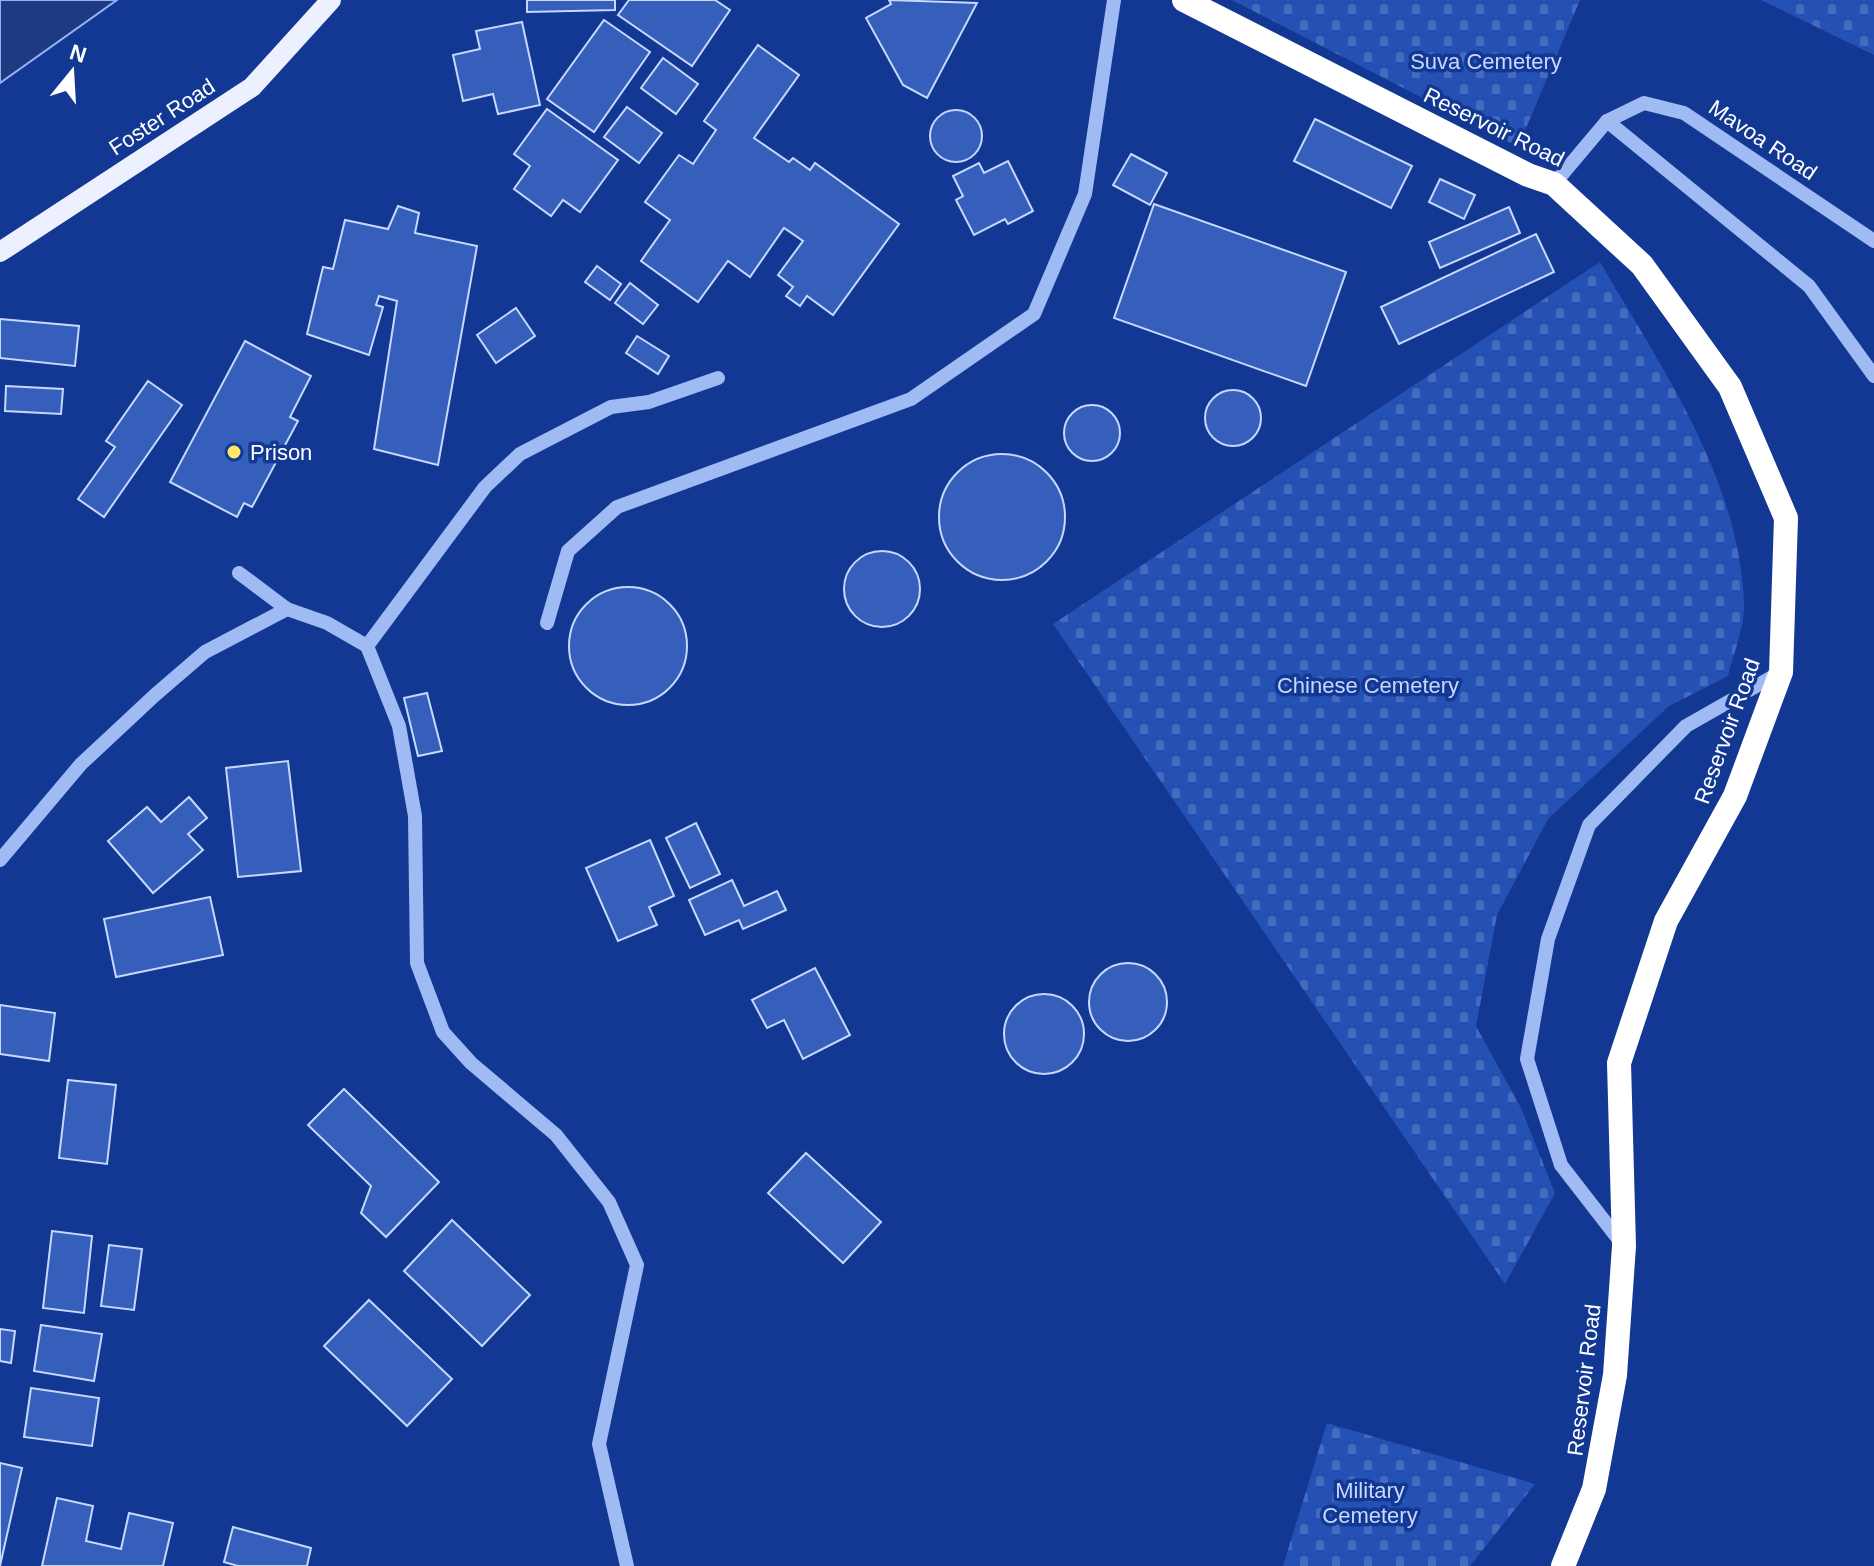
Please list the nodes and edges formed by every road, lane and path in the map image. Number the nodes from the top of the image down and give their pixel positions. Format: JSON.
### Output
{"nodes":[{"id":1,"x":331,"y":0,"type":"edge"},
{"id":2,"x":1114,"y":0,"type":"edge"},
{"id":3,"x":1184,"y":0,"type":"edge"},
{"id":4,"x":1607,"y":121,"type":"junction"},
{"id":5,"x":1554,"y":184,"type":"junction"},
{"id":6,"x":1874,"y":241,"type":"edge"},
{"id":7,"x":0,"y":252,"type":"edge"},
{"id":8,"x":1874,"y":376,"type":"edge"},
{"id":9,"x":718,"y":378,"type":"dead end"},
{"id":10,"x":239,"y":573,"type":"dead end"},
{"id":11,"x":287,"y":609,"type":"junction"},
{"id":12,"x":547,"y":623,"type":"dead end"},
{"id":13,"x":367,"y":646,"type":"junction"},
{"id":14,"x":1781,"y":672,"type":"junction"},
{"id":15,"x":0,"y":860,"type":"edge"},
{"id":16,"x":1624,"y":1246,"type":"junction"},
{"id":17,"x":627,"y":1566,"type":"edge"},
{"id":18,"x":1563,"y":1566,"type":"edge"}],
"edges":[{"from":1,"to":7,"type":"main road","name":"Foster Road"},
{"from":2,"to":12,"type":"street"},
{"from":3,"to":5,"type":"highway","name":"Reservoir Road"},
{"from":4,"to":5,"type":"street","name":"Mavoa Road"},
{"from":4,"to":6,"type":"street","name":"Mavoa Road"},
{"from":4,"to":8,"type":"street"},
{"from":5,"to":14,"type":"highway","name":"Reservoir Road"},
{"from":9,"to":13,"type":"street"},
{"from":10,"to":11,"type":"street"},
{"from":11,"to":13,"type":"street"},
{"from":11,"to":15,"type":"street"},
{"from":13,"to":17,"type":"street"},
{"from":14,"to":16,"type":"highway","name":"Reservoir Road"},
{"from":14,"to":16,"type":"street"},
{"from":16,"to":18,"type":"highway","name":"Reservoir Road"}]}
